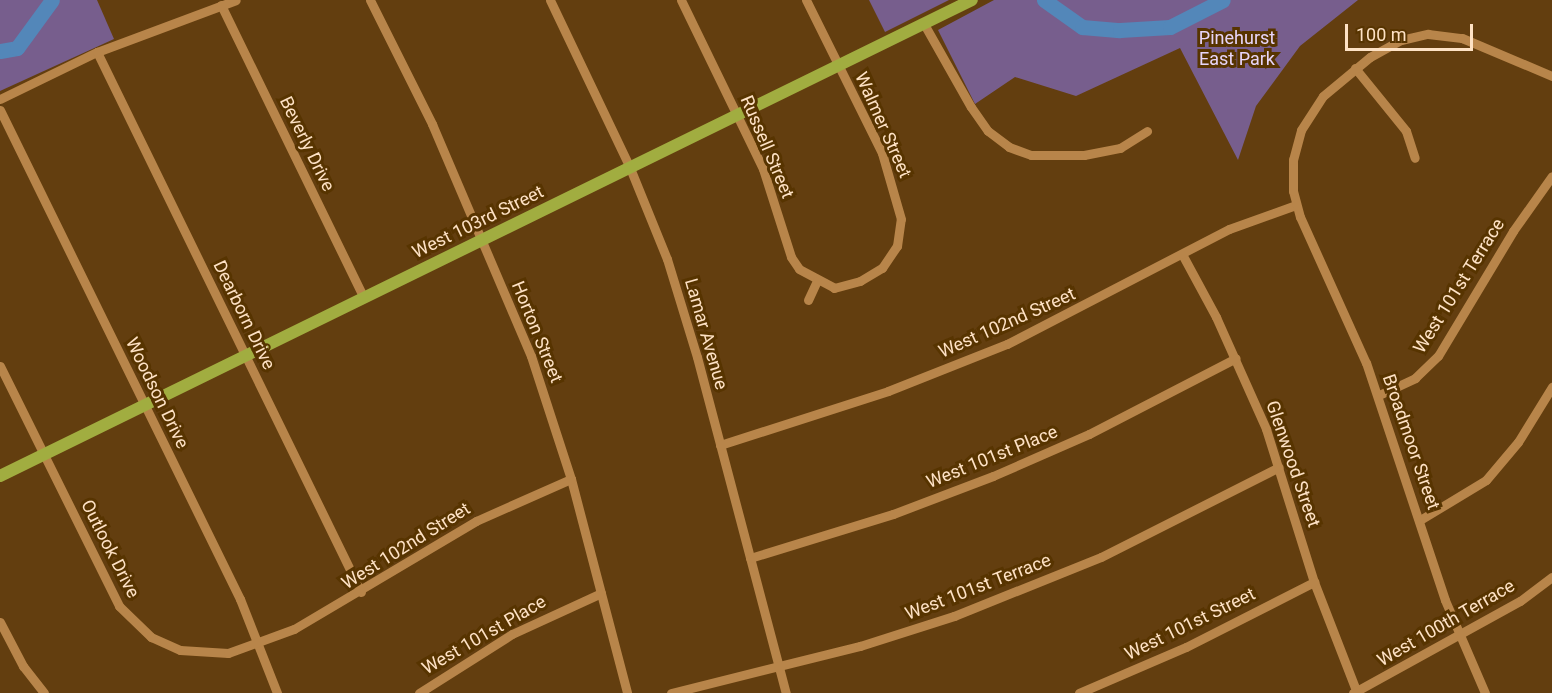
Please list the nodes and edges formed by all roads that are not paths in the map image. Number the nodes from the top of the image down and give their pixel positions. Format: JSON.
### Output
{"nodes":[{"id":1,"x":236,"y":0,"type":"edge"},
{"id":2,"x":370,"y":0,"type":"edge"},
{"id":3,"x":550,"y":0,"type":"edge"},
{"id":4,"x":681,"y":0,"type":"edge"},
{"id":5,"x":806,"y":0,"type":"edge"},
{"id":6,"x":972,"y":0,"type":"edge"},
{"id":7,"x":221,"y":5,"type":"junction"},
{"id":8,"x":924,"y":24,"type":"junction"},
{"id":9,"x":97,"y":52,"type":"junction"},
{"id":10,"x":838,"y":65,"type":"junction"},
{"id":11,"x":1355,"y":68,"type":"junction"},
{"id":12,"x":1552,"y":76,"type":"edge"},
{"id":13,"x":0,"y":99,"type":"edge"},
{"id":14,"x":0,"y":110,"type":"edge"},
{"id":15,"x":737,"y":115,"type":"junction"},
{"id":16,"x":1147,"y":131,"type":"dead end"},
{"id":17,"x":1415,"y":158,"type":"dead end"},
{"id":18,"x":630,"y":168,"type":"junction"},
{"id":19,"x":1552,"y":176,"type":"edge"},
{"id":20,"x":1296,"y":205,"type":"junction"},
{"id":21,"x":482,"y":240,"type":"junction"},
{"id":22,"x":1182,"y":254,"type":"junction"},
{"id":23,"x":817,"y":281,"type":"junction"},
{"id":24,"x":364,"y":298,"type":"junction"},
{"id":25,"x":808,"y":300,"type":"dead end"},
{"id":26,"x":245,"y":356,"type":"junction"},
{"id":27,"x":1236,"y":358,"type":"junction"},
{"id":28,"x":0,"y":366,"type":"edge"},
{"id":29,"x":1552,"y":387,"type":"edge"},
{"id":30,"x":1379,"y":395,"type":"junction"},
{"id":31,"x":145,"y":406,"type":"junction"},
{"id":32,"x":720,"y":445,"type":"junction"},
{"id":33,"x":44,"y":455,"type":"junction"},
{"id":34,"x":1279,"y":467,"type":"junction"},
{"id":35,"x":0,"y":476,"type":"edge"},
{"id":36,"x":572,"y":479,"type":"junction"},
{"id":37,"x":1420,"y":520,"type":"junction"},
{"id":38,"x":750,"y":558,"type":"junction"},
{"id":39,"x":1552,"y":577,"type":"edge"},
{"id":40,"x":1314,"y":582,"type":"junction"},
{"id":41,"x":361,"y":592,"type":"junction"},
{"id":42,"x":601,"y":593,"type":"junction"},
{"id":43,"x":0,"y":622,"type":"edge"},
{"id":44,"x":1459,"y":635,"type":"junction"},
{"id":45,"x":260,"y":644,"type":"junction"},
{"id":46,"x":779,"y":666,"type":"junction"},
{"id":47,"x":1355,"y":692,"type":"edge"},
{"id":48,"x":44,"y":693,"type":"edge"},
{"id":49,"x":277,"y":693,"type":"edge"},
{"id":50,"x":419,"y":693,"type":"edge"},
{"id":51,"x":627,"y":693,"type":"edge"},
{"id":52,"x":671,"y":693,"type":"edge"},
{"id":53,"x":786,"y":693,"type":"edge"},
{"id":54,"x":1079,"y":693,"type":"edge"},
{"id":55,"x":1485,"y":693,"type":"edge"}],
"edges":[{"from":1,"to":7,"type":"street"},
{"from":2,"to":21,"type":"street","name":"Horton Street"},
{"from":3,"to":18,"type":"street","name":"Lamar Avenue"},
{"from":4,"to":15,"type":"street","name":"Russell Street"},
{"from":5,"to":10,"type":"street","name":"Walmer Street"},
{"from":6,"to":8,"type":"main road","name":"West 103rd Street"},
{"from":7,"to":9,"type":"street"},
{"from":7,"to":24,"type":"street","name":"Beverly Drive"},
{"from":8,"to":10,"type":"main road","name":"West 103rd Street"},
{"from":8,"to":16,"type":"street"},
{"from":9,"to":13,"type":"street"},
{"from":9,"to":26,"type":"street","name":"Dearborn Drive"},
{"from":10,"to":15,"type":"main road","name":"West 103rd Street"},
{"from":10,"to":23,"type":"street","name":"Walmer Street"},
{"from":11,"to":12,"type":"street","name":"Broadmoor Street"},
{"from":11,"to":17,"type":"street"},
{"from":11,"to":20,"type":"street","name":"Broadmoor Street"},
{"from":14,"to":31,"type":"street","name":"Woodson Drive"},
{"from":15,"to":18,"type":"main road","name":"West 103rd Street"},
{"from":15,"to":23,"type":"street","name":"Russell Street"},
{"from":18,"to":21,"type":"main road","name":"West 103rd Street"},
{"from":18,"to":32,"type":"street","name":"Lamar Avenue"},
{"from":19,"to":30,"type":"street","name":"West 101st Terrace"},
{"from":20,"to":22,"type":"street","name":"West 102nd Street"},
{"from":20,"to":30,"type":"street","name":"Broadmoor Street"},
{"from":21,"to":24,"type":"main road","name":"West 103rd Street"},
{"from":21,"to":36,"type":"street","name":"Horton Street"},
{"from":22,"to":27,"type":"street","name":"Glenwood Street"},
{"from":22,"to":32,"type":"street","name":"West 102nd Street"},
{"from":23,"to":25,"type":"street"},
{"from":24,"to":26,"type":"main road","name":"West 103rd Street"},
{"from":26,"to":31,"type":"main road","name":"West 103rd Street"},
{"from":26,"to":41,"type":"street","name":"Dearborn Drive"},
{"from":27,"to":34,"type":"street","name":"Glenwood Street"},
{"from":27,"to":38,"type":"street","name":"West 101st Place"},
{"from":28,"to":33,"type":"street","name":"Outlook Drive"},
{"from":29,"to":37,"type":"street"},
{"from":30,"to":37,"type":"street","name":"Broadmoor Street"},
{"from":31,"to":33,"type":"main road","name":"West 103rd Street"},
{"from":31,"to":45,"type":"street","name":"Woodson Drive"},
{"from":32,"to":38,"type":"street","name":"Lamar Avenue"},
{"from":33,"to":35,"type":"main road","name":"West 103rd Street"},
{"from":33,"to":45,"type":"street","name":"Outlook Drive"},
{"from":34,"to":40,"type":"street","name":"Glenwood Street"},
{"from":34,"to":46,"type":"street","name":"West 101st Terrace"},
{"from":36,"to":41,"type":"street","name":"West 102nd Street"},
{"from":36,"to":42,"type":"street","name":"Horton Street"},
{"from":37,"to":44,"type":"street","name":"Broadmoor Street"},
{"from":38,"to":46,"type":"street","name":"Lamar Avenue"},
{"from":39,"to":44,"type":"street","name":"West 100th Terrace"},
{"from":40,"to":47,"type":"street","name":"Glenwood Street"},
{"from":40,"to":54,"type":"street","name":"West 101st Street"},
{"from":41,"to":45,"type":"street","name":"West 102nd Street"},
{"from":42,"to":50,"type":"street","name":"West 101st Place"},
{"from":42,"to":51,"type":"street","name":"Horton Street"},
{"from":43,"to":48,"type":"street"},
{"from":44,"to":47,"type":"street","name":"West 100th Terrace"},
{"from":44,"to":55,"type":"street","name":"Broadmoor Street"},
{"from":45,"to":49,"type":"street","name":"Woodson Drive"},
{"from":46,"to":52,"type":"street","name":"West 101st Terrace"},
{"from":46,"to":53,"type":"street","name":"Lamar Avenue"}]}
